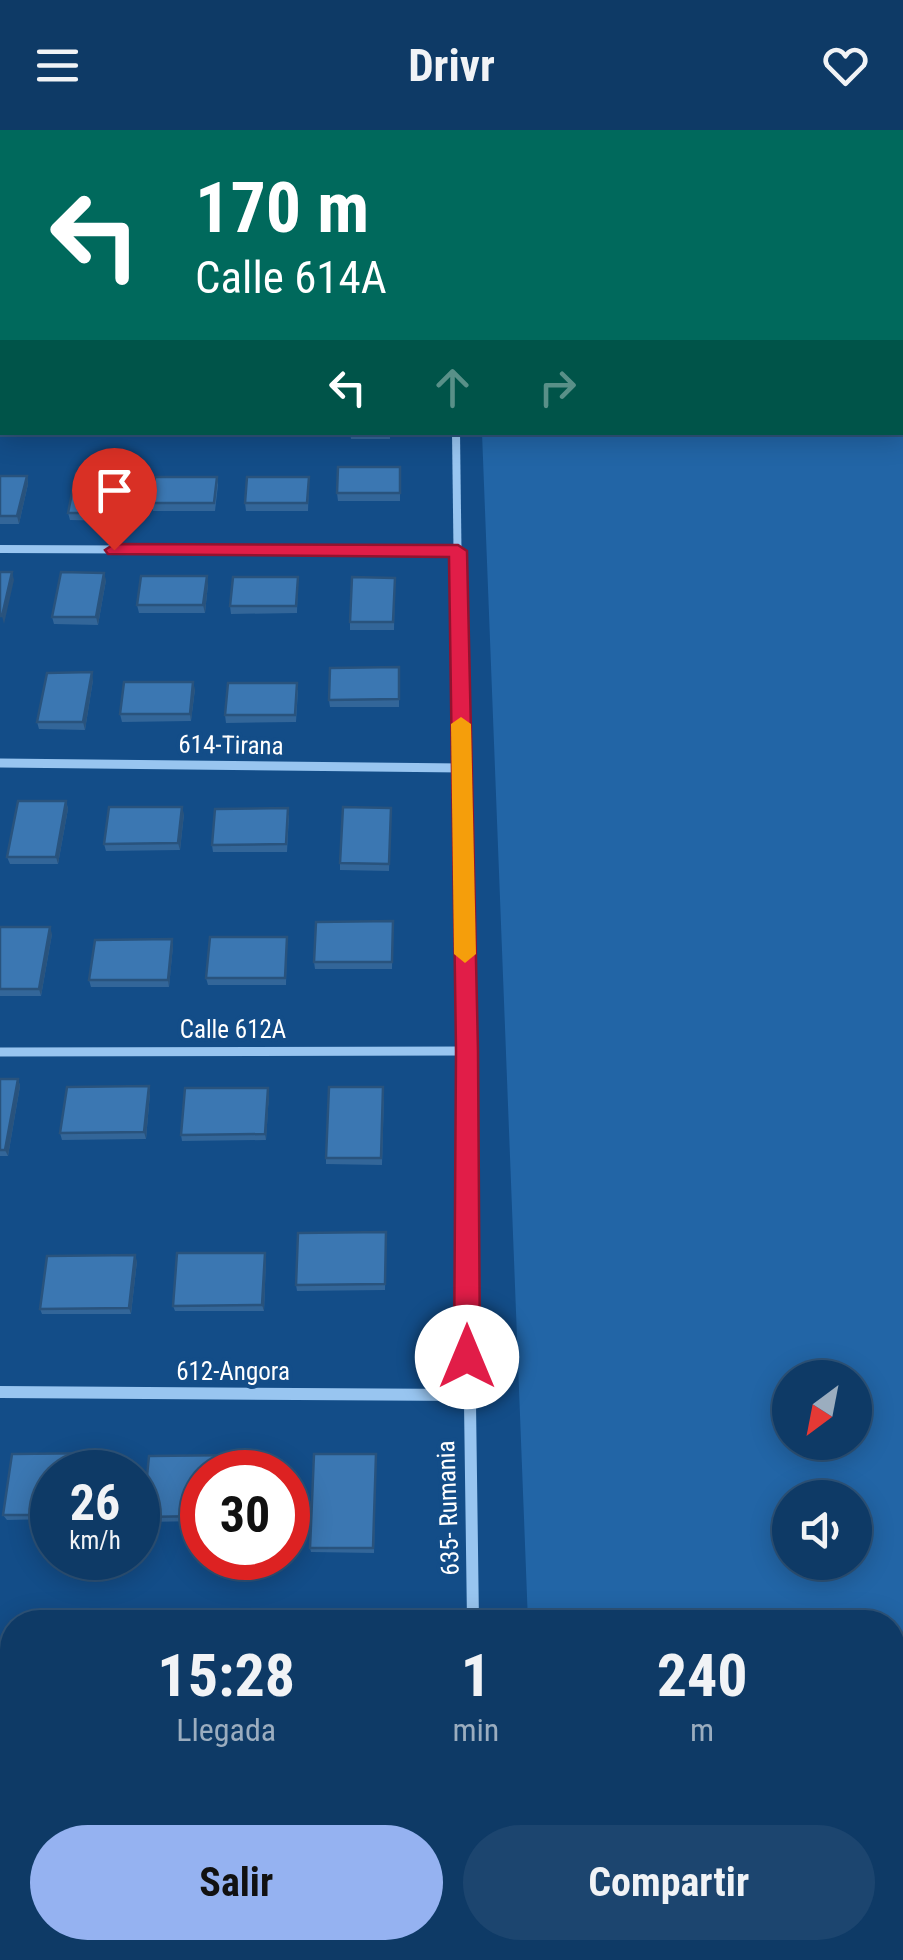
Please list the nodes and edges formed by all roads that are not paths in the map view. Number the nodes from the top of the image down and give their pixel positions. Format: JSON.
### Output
{"nodes":[{"id":1,"x":456,"y":435,"type":"edge"},
{"id":2,"x":0,"y":549,"type":"edge"},
{"id":3,"x":458,"y":551,"type":"junction"},
{"id":4,"x":0,"y":763,"type":"edge"},
{"id":5,"x":462,"y":768,"type":"junction"},
{"id":6,"x":467,"y":1051,"type":"junction"},
{"id":7,"x":0,"y":1052,"type":"edge"},
{"id":8,"x":0,"y":1392,"type":"edge"},
{"id":9,"x":467,"y":1395,"type":"junction"},
{"id":10,"x":474,"y":1610,"type":"edge"}],
"edges":[{"from":1,"to":3,"type":"street","name":"635- Rumania"},
{"from":2,"to":3,"type":"street"},
{"from":3,"to":5,"type":"street","name":"635- Rumania"},
{"from":4,"to":5,"type":"street","name":"614-Tirana"},
{"from":5,"to":6,"type":"street","name":"635- Rumania"},
{"from":6,"to":7,"type":"street","name":"Calle 612A"},
{"from":6,"to":9,"type":"street","name":"635- Rumania"},
{"from":8,"to":9,"type":"street","name":"612-Angora"},
{"from":9,"to":10,"type":"street","name":"635- Rumania"}]}
